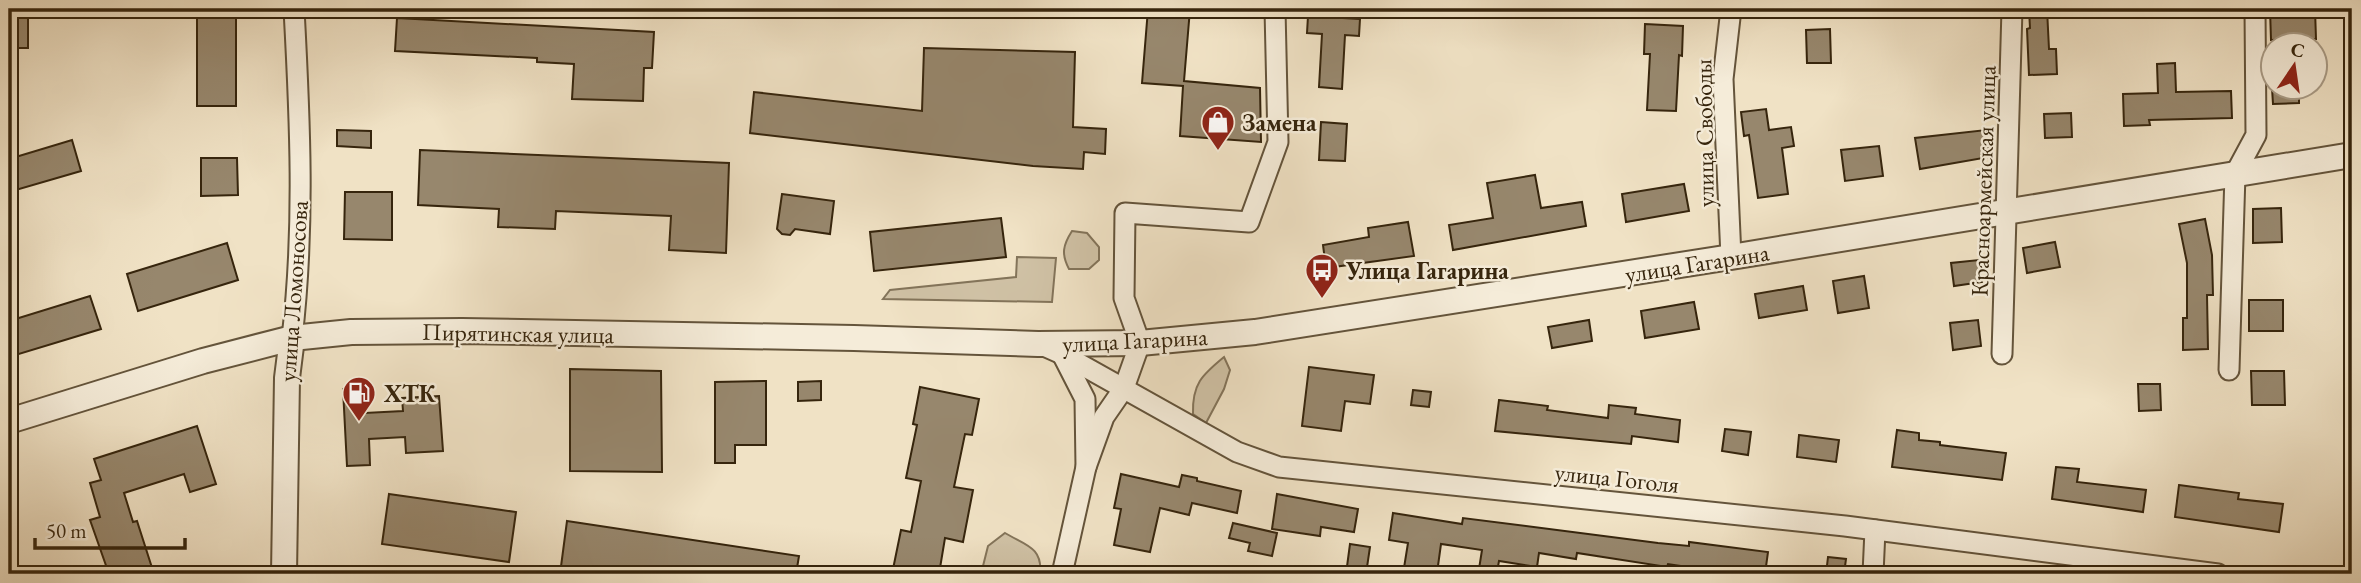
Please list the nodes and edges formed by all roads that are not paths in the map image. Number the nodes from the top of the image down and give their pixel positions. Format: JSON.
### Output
{"nodes":[{"id":1,"x":294,"y":9,"type":"edge"},
{"id":2,"x":1275,"y":9,"type":"edge"},
{"id":3,"x":1731,"y":9,"type":"edge"},
{"id":4,"x":2012,"y":9,"type":"edge"},
{"id":5,"x":2255,"y":9,"type":"edge"},
{"id":6,"x":2352,"y":155,"type":"edge"},
{"id":7,"x":2235,"y":174,"type":"junction"},
{"id":8,"x":2008,"y":211,"type":"junction"},
{"id":9,"x":1731,"y":257,"type":"junction"},
{"id":10,"x":292,"y":338,"type":"junction"},
{"id":11,"x":1140,"y":343,"type":"junction"},
{"id":12,"x":1038,"y":344,"type":"junction"},
{"id":13,"x":1062,"y":354,"type":"junction"},
{"id":14,"x":2002,"y":354,"type":"dead end"},
{"id":15,"x":2229,"y":370,"type":"dead end"},
{"id":16,"x":1124,"y":388,"type":"junction"},
{"id":17,"x":9,"y":421,"type":"edge"},
{"id":18,"x":1086,"y":467,"type":"junction"},
{"id":19,"x":1875,"y":530,"type":"junction"},
{"id":20,"x":284,"y":574,"type":"edge"},
{"id":21,"x":1062,"y":574,"type":"edge"},
{"id":22,"x":1873,"y":574,"type":"edge"},
{"id":23,"x":2218,"y":574,"type":"edge"}],
"edges":[{"from":1,"to":10,"type":"street","name":"улица Ломоносова"},
{"from":2,"to":11,"type":"street"},
{"from":3,"to":9,"type":"street","name":"улица Свободы"},
{"from":4,"to":8,"type":"street","name":"Красноармейская улица"},
{"from":5,"to":7,"type":"street"},
{"from":6,"to":7,"type":"street","name":"улица Гагарина"},
{"from":7,"to":8,"type":"street","name":"улица Гагарина"},
{"from":7,"to":15,"type":"street"},
{"from":8,"to":9,"type":"street","name":"улица Гагарина"},
{"from":8,"to":14,"type":"street","name":"Красноармейская улица"},
{"from":9,"to":11,"type":"street","name":"улица Гагарина"},
{"from":10,"to":12,"type":"street","name":"Пирятинская улица"},
{"from":10,"to":17,"type":"street","name":"Пирятинская улица"},
{"from":10,"to":20,"type":"street","name":"улица Ломоносова"},
{"from":11,"to":12,"type":"street","name":"улица Гагарина"},
{"from":11,"to":16,"type":"street"},
{"from":12,"to":13,"type":"street","name":"улица Гоголя"},
{"from":13,"to":16,"type":"street","name":"улица Гоголя"},
{"from":13,"to":18,"type":"street"},
{"from":16,"to":18,"type":"street"},
{"from":16,"to":19,"type":"street","name":"улица Гоголя"},
{"from":18,"to":21,"type":"street"},
{"from":19,"to":22,"type":"street"},
{"from":19,"to":23,"type":"street","name":"улица Гоголя"}]}
